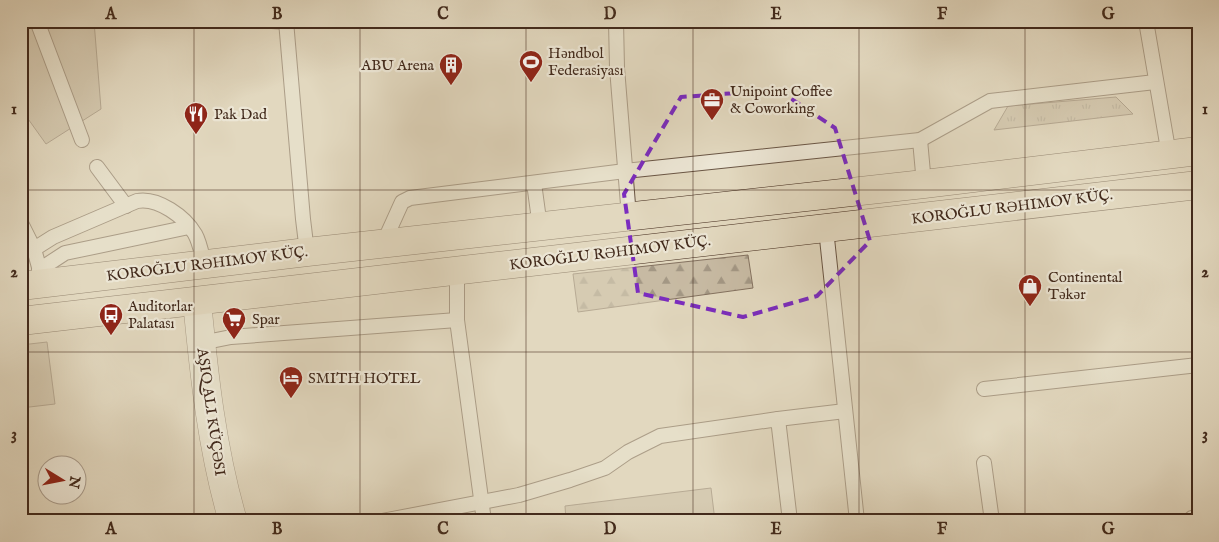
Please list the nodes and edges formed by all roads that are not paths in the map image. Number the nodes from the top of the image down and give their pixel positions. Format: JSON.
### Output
{"nodes":[{"id":1,"x":37,"y":21,"type":"edge"},
{"id":2,"x":616,"y":21,"type":"edge"},
{"id":3,"x":1146,"y":21,"type":"edge"},
{"id":4,"x":281,"y":22,"type":"edge"},
{"id":5,"x":1155,"y":82,"type":"junction"},
{"id":6,"x":82,"y":140,"type":"dead end"},
{"id":7,"x":920,"y":140,"type":"junction"},
{"id":8,"x":1198,"y":151,"type":"edge"},
{"id":9,"x":1169,"y":155,"type":"junction"},
{"id":10,"x":98,"y":167,"type":"dead end"},
{"id":11,"x":626,"y":171,"type":"junction"},
{"id":12,"x":534,"y":183,"type":"junction"},
{"id":13,"x":924,"y":184,"type":"junction"},
{"id":14,"x":1198,"y":185,"type":"edge"},
{"id":15,"x":126,"y":206,"type":"junction"},
{"id":16,"x":629,"y":217,"type":"junction"},
{"id":17,"x":21,"y":224,"type":"edge"},
{"id":18,"x":189,"y":227,"type":"junction"},
{"id":19,"x":540,"y":227,"type":"junction"},
{"id":20,"x":826,"y":229,"type":"junction"},
{"id":21,"x":383,"y":244,"type":"junction"},
{"id":22,"x":34,"y":249,"type":"junction"},
{"id":23,"x":307,"y":252,"type":"junction"},
{"id":24,"x":204,"y":264,"type":"junction"},
{"id":25,"x":457,"y":271,"type":"junction"},
{"id":26,"x":35,"y":280,"type":"edge"},
{"id":27,"x":197,"y":301,"type":"junction"},
{"id":28,"x":457,"y":320,"type":"junction"},
{"id":29,"x":21,"y":321,"type":"edge"},
{"id":30,"x":201,"y":343,"type":"junction"},
{"id":31,"x":1198,"y":364,"type":"edge"},
{"id":32,"x":984,"y":389,"type":"dead end"},
{"id":33,"x":845,"y":411,"type":"junction"},
{"id":34,"x":778,"y":419,"type":"junction"},
{"id":35,"x":984,"y":463,"type":"dead end"},
{"id":36,"x":481,"y":502,"type":"junction"},
{"id":37,"x":1198,"y":517,"type":"edge"},
{"id":38,"x":233,"y":521,"type":"edge"},
{"id":39,"x":382,"y":521,"type":"edge"},
{"id":40,"x":484,"y":521,"type":"edge"},
{"id":41,"x":790,"y":521,"type":"edge"},
{"id":42,"x":857,"y":521,"type":"edge"},
{"id":43,"x":992,"y":521,"type":"edge"},
{"id":44,"x":1189,"y":521,"type":"edge"}],
"edges":[{"from":1,"to":6,"type":"lane"},
{"from":2,"to":11,"type":"lane"},
{"from":3,"to":5,"type":"lane"},
{"from":4,"to":23,"type":"lane"},
{"from":5,"to":7,"type":"lane"},
{"from":5,"to":9,"type":"lane"},
{"from":7,"to":11,"type":"lane"},
{"from":7,"to":13,"type":"lane"},
{"from":8,"to":9,"type":"main road","name":"KOROĞLU RƏHIMOV KÜÇ."},
{"from":9,"to":13,"type":"main road","name":"KOROĞLU RƏHIMOV KÜÇ."},
{"from":10,"to":15,"type":"lane"},
{"from":11,"to":12,"type":"lane"},
{"from":11,"to":16,"type":"lane"},
{"from":12,"to":19,"type":"lane"},
{"from":12,"to":21,"type":"lane"},
{"from":13,"to":16,"type":"main road","name":"KOROĞLU RƏHIMOV KÜÇ."},
{"from":14,"to":20,"type":"main road","name":"KOROĞLU RƏHIMOV KÜÇ."},
{"from":15,"to":18,"type":"lane"},
{"from":15,"to":22,"type":"lane"},
{"from":16,"to":19,"type":"main road","name":"KOROĞLU RƏHIMOV KÜÇ."},
{"from":17,"to":22,"type":"lane"},
{"from":18,"to":24,"type":"lane"},
{"from":18,"to":26,"type":"lane"},
{"from":19,"to":21,"type":"main road","name":"KOROĞLU RƏHIMOV KÜÇ."},
{"from":20,"to":25,"type":"main road","name":"KOROĞLU RƏHIMOV KÜÇ."},
{"from":20,"to":33,"type":"lane"},
{"from":21,"to":23,"type":"main road","name":"KOROĞLU RƏHIMOV KÜÇ."},
{"from":22,"to":26,"type":"lane"},
{"from":23,"to":24,"type":"main road","name":"KOROĞLU RƏHIMOV KÜÇ."},
{"from":24,"to":26,"type":"main road","name":"KOROĞLU RƏHIMOV KÜÇ."},
{"from":25,"to":27,"type":"main road","name":"KOROĞLU RƏHIMOV KÜÇ."},
{"from":25,"to":28,"type":"lane"},
{"from":27,"to":29,"type":"main road","name":"KOROĞLU RƏHIMOV KÜÇ."},
{"from":27,"to":30,"type":"street"},
{"from":28,"to":30,"type":"lane"},
{"from":28,"to":36,"type":"lane"},
{"from":30,"to":38,"type":"street"},
{"from":31,"to":32,"type":"lane"},
{"from":33,"to":34,"type":"lane"},
{"from":33,"to":42,"type":"lane"},
{"from":34,"to":36,"type":"lane"},
{"from":34,"to":41,"type":"lane"},
{"from":35,"to":43,"type":"lane"},
{"from":36,"to":39,"type":"lane"},
{"from":36,"to":40,"type":"lane"},
{"from":37,"to":44,"type":"lane"}]}
